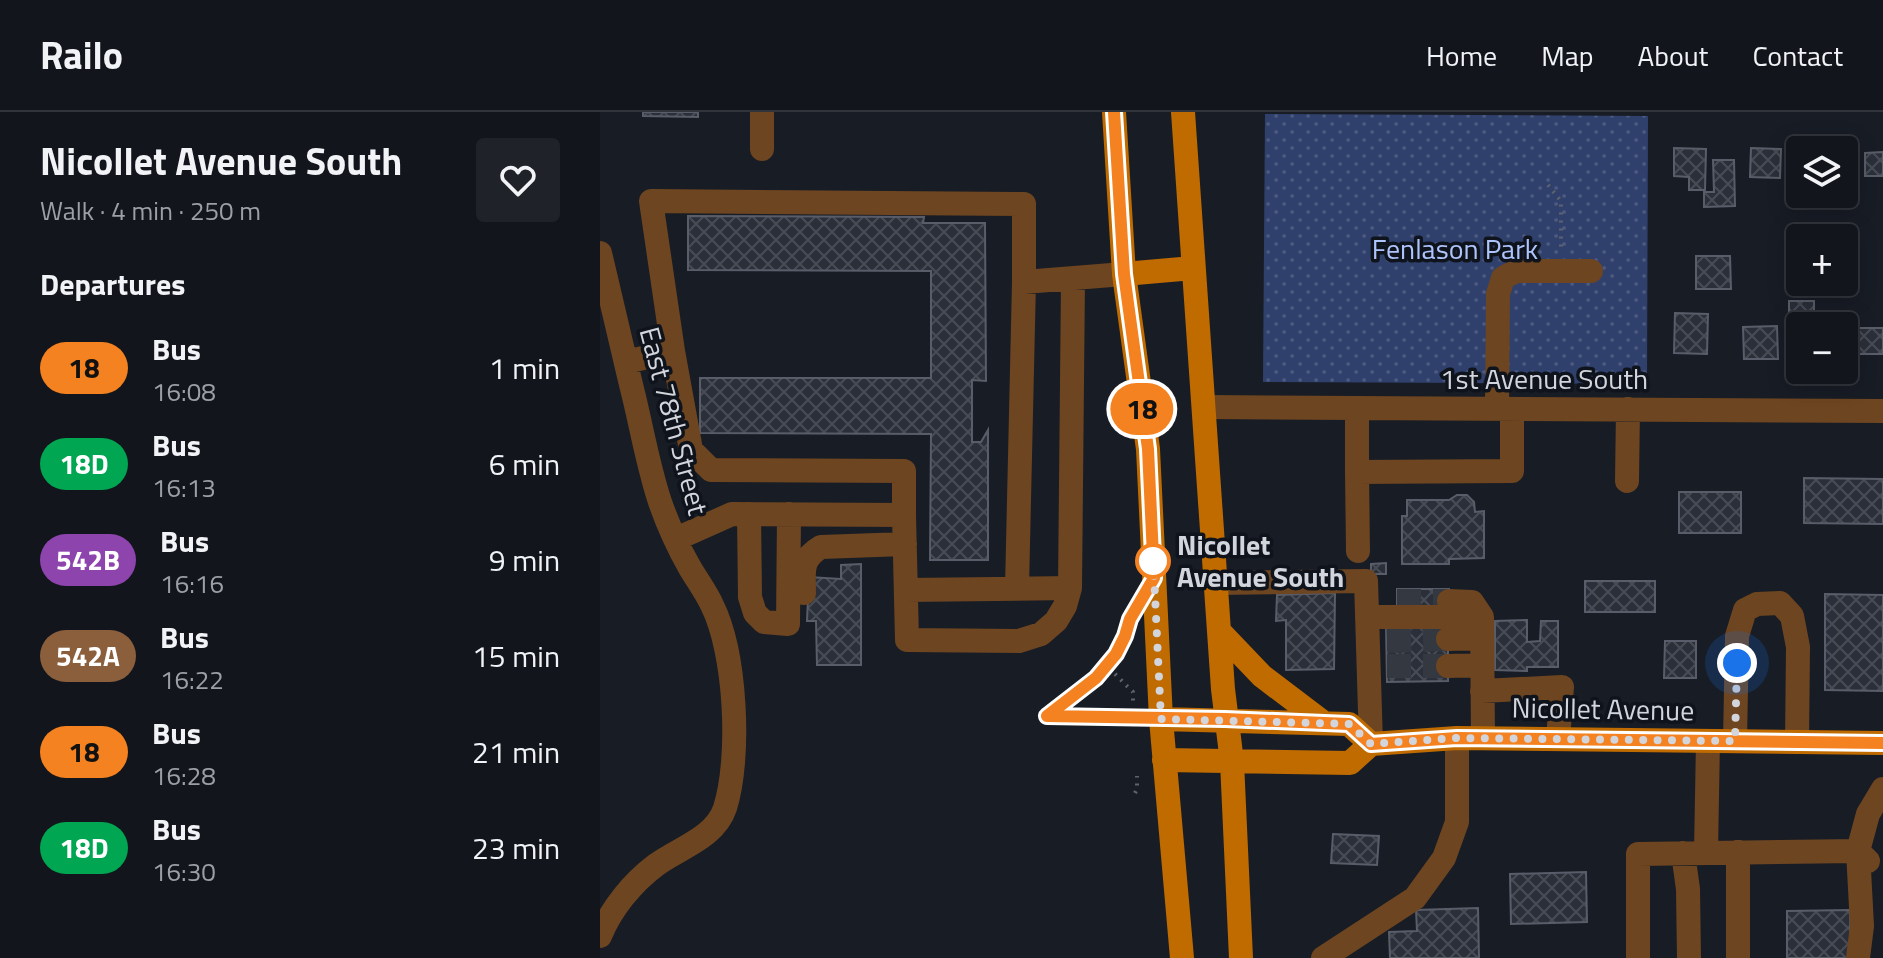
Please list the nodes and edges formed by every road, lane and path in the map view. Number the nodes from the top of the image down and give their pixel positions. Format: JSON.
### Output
{"nodes":[{"id":1,"x":762,"y":112,"type":"edge"},
{"id":2,"x":1114,"y":112,"type":"edge"},
{"id":3,"x":1183,"y":112,"type":"edge"},
{"id":4,"x":762,"y":149,"type":"dead end"},
{"id":5,"x":1548,"y":185,"type":"dead end"},
{"id":6,"x":600,"y":253,"type":"edge"},
{"id":7,"x":1561,"y":256,"type":"dead end"},
{"id":8,"x":1193,"y":268,"type":"junction"},
{"id":9,"x":1591,"y":271,"type":"dead end"},
{"id":10,"x":1124,"y":274,"type":"junction"},
{"id":11,"x":1073,"y":279,"type":"junction"},
{"id":12,"x":1024,"y":282,"type":"junction"},
{"id":13,"x":673,"y":351,"type":"junction"},
{"id":14,"x":626,"y":362,"type":"junction"},
{"id":15,"x":1204,"y":407,"type":"junction"},
{"id":16,"x":1357,"y":408,"type":"junction"},
{"id":17,"x":1505,"y":409,"type":"junction"},
{"id":18,"x":1628,"y":409,"type":"junction"},
{"id":19,"x":1883,"y":411,"type":"edge"},
{"id":20,"x":1357,"y":472,"type":"junction"},
{"id":21,"x":1627,"y":481,"type":"dead end"},
{"id":22,"x":749,"y":514,"type":"junction"},
{"id":23,"x":789,"y":514,"type":"junction"},
{"id":24,"x":904,"y":515,"type":"junction"},
{"id":25,"x":676,"y":539,"type":"junction"},
{"id":26,"x":905,"y":544,"type":"junction"},
{"id":27,"x":1358,"y":551,"type":"dead end"},
{"id":28,"x":1216,"y":583,"type":"junction"},
{"id":29,"x":1017,"y":588,"type":"junction"},
{"id":30,"x":1070,"y":588,"type":"junction"},
{"id":31,"x":906,"y":590,"type":"junction"},
{"id":32,"x":1397,"y":601,"type":"tunnel mouth"},
{"id":33,"x":1449,"y":601,"type":"tunnel mouth"},
{"id":34,"x":1371,"y":616,"type":"junction"},
{"id":35,"x":788,"y":624,"type":"junction"},
{"id":36,"x":1482,"y":628,"type":"junction"},
{"id":37,"x":1220,"y":632,"type":"junction"},
{"id":38,"x":1448,"y":639,"type":"tunnel mouth"},
{"id":39,"x":1482,"y":665,"type":"junction"},
{"id":40,"x":1448,"y":666,"type":"tunnel mouth"},
{"id":41,"x":1115,"y":674,"type":"dead end"},
{"id":42,"x":1482,"y":691,"type":"junction"},
{"id":43,"x":1133,"y":702,"type":"dead end"},
{"id":44,"x":1161,"y":719,"type":"junction"},
{"id":45,"x":1225,"y":719,"type":"junction"},
{"id":46,"x":1324,"y":723,"type":"junction"},
{"id":47,"x":1457,"y":738,"type":"junction"},
{"id":48,"x":1483,"y":738,"type":"junction"},
{"id":49,"x":1558,"y":739,"type":"junction"},
{"id":50,"x":1708,"y":741,"type":"junction"},
{"id":51,"x":1735,"y":741,"type":"junction"},
{"id":52,"x":1797,"y":742,"type":"junction"},
{"id":53,"x":1883,"y":743,"type":"edge"},
{"id":54,"x":1371,"y":744,"type":"junction"},
{"id":55,"x":1164,"y":760,"type":"junction"},
{"id":56,"x":1232,"y":762,"type":"junction"},
{"id":57,"x":1137,"y":776,"type":"dead end"},
{"id":58,"x":1883,"y":789,"type":"edge"},
{"id":59,"x":1135,"y":793,"type":"dead end"},
{"id":60,"x":1858,"y":851,"type":"junction"},
{"id":61,"x":1695,"y":852,"type":"junction"},
{"id":62,"x":1738,"y":852,"type":"junction"},
{"id":63,"x":600,"y":936,"type":"edge"},
{"id":64,"x":1182,"y":958,"type":"edge"},
{"id":65,"x":1241,"y":958,"type":"edge"},
{"id":66,"x":1323,"y":958,"type":"edge"},
{"id":67,"x":1638,"y":958,"type":"edge"},
{"id":68,"x":1680,"y":958,"type":"edge"},
{"id":69,"x":1689,"y":958,"type":"edge"},
{"id":70,"x":1738,"y":958,"type":"edge"},
{"id":71,"x":1858,"y":958,"type":"edge"},
{"id":72,"x":1872,"y":958,"type":"edge"}],
"edges":[{"from":1,"to":4,"type":"street"},
{"from":2,"to":10,"type":"main road"},
{"from":3,"to":8,"type":"main road"},
{"from":5,"to":7,"type":"path"},
{"from":6,"to":14,"type":"street","name":"East 78th Street"},
{"from":8,"to":10,"type":"main road"},
{"from":8,"to":15,"type":"main road"},
{"from":9,"to":17,"type":"street"},
{"from":10,"to":11,"type":"street"},
{"from":10,"to":44,"type":"main road"},
{"from":11,"to":12,"type":"street"},
{"from":11,"to":30,"type":"street"},
{"from":12,"to":13,"type":"street"},
{"from":12,"to":29,"type":"street"},
{"from":13,"to":14,"type":"street"},
{"from":13,"to":24,"type":"street"},
{"from":14,"to":25,"type":"street","name":"East 78th Street"},
{"from":15,"to":16,"type":"street","name":"1st Avenue South"},
{"from":15,"to":28,"type":"main road"},
{"from":16,"to":17,"type":"street","name":"1st Avenue South"},
{"from":16,"to":20,"type":"street"},
{"from":17,"to":18,"type":"street","name":"1st Avenue South"},
{"from":17,"to":20,"type":"street"},
{"from":18,"to":19,"type":"street","name":"1st Avenue South"},
{"from":18,"to":21,"type":"street"},
{"from":20,"to":27,"type":"street"},
{"from":22,"to":23,"type":"street"},
{"from":22,"to":25,"type":"street"},
{"from":22,"to":35,"type":"street"},
{"from":23,"to":24,"type":"street"},
{"from":23,"to":35,"type":"street"},
{"from":24,"to":26,"type":"street"},
{"from":25,"to":63,"type":"street","name":"East 78th Street"},
{"from":26,"to":31,"type":"street"},
{"from":26,"to":35,"type":"street"},
{"from":28,"to":34,"type":"street"},
{"from":28,"to":37,"type":"main road"},
{"from":29,"to":30,"type":"street"},
{"from":29,"to":31,"type":"street"},
{"from":30,"to":31,"type":"street"},
{"from":32,"to":34,"type":"street"},
{"from":33,"to":36,"type":"street"},
{"from":34,"to":36,"type":"street"},
{"from":34,"to":54,"type":"street"},
{"from":36,"to":38,"type":"street"},
{"from":36,"to":39,"type":"street"},
{"from":37,"to":45,"type":"main road"},
{"from":37,"to":46,"type":"main road"},
{"from":39,"to":40,"type":"street"},
{"from":39,"to":42,"type":"street"},
{"from":41,"to":43,"type":"path"},
{"from":42,"to":48,"type":"street"},
{"from":42,"to":49,"type":"street"},
{"from":44,"to":45,"type":"main road"},
{"from":44,"to":55,"type":"main road"},
{"from":45,"to":46,"type":"main road"},
{"from":45,"to":56,"type":"main road"},
{"from":46,"to":54,"type":"main road"},
{"from":47,"to":48,"type":"main road","name":"Nicollet Avenue"},
{"from":47,"to":54,"type":"main road","name":"Nicollet Avenue"},
{"from":47,"to":66,"type":"street"},
{"from":48,"to":49,"type":"main road","name":"Nicollet Avenue"},
{"from":49,"to":50,"type":"main road","name":"Nicollet Avenue"},
{"from":50,"to":51,"type":"main road","name":"Nicollet Avenue"},
{"from":50,"to":61,"type":"street"},
{"from":51,"to":52,"type":"main road","name":"Nicollet Avenue"},
{"from":51,"to":52,"type":"street"},
{"from":52,"to":53,"type":"main road","name":"Nicollet Avenue"},
{"from":54,"to":56,"type":"main road","name":"Nicollet Avenue"},
{"from":55,"to":56,"type":"main road","name":"Nicollet Avenue"},
{"from":55,"to":64,"type":"main road"},
{"from":56,"to":65,"type":"main road"},
{"from":57,"to":59,"type":"path"},
{"from":58,"to":60,"type":"street"},
{"from":60,"to":62,"type":"street"},
{"from":60,"to":71,"type":"street"},
{"from":60,"to":72,"type":"street"},
{"from":61,"to":62,"type":"street"},
{"from":61,"to":67,"type":"street"},
{"from":61,"to":68,"type":"street"},
{"from":61,"to":69,"type":"street"},
{"from":62,"to":70,"type":"street"}]}
